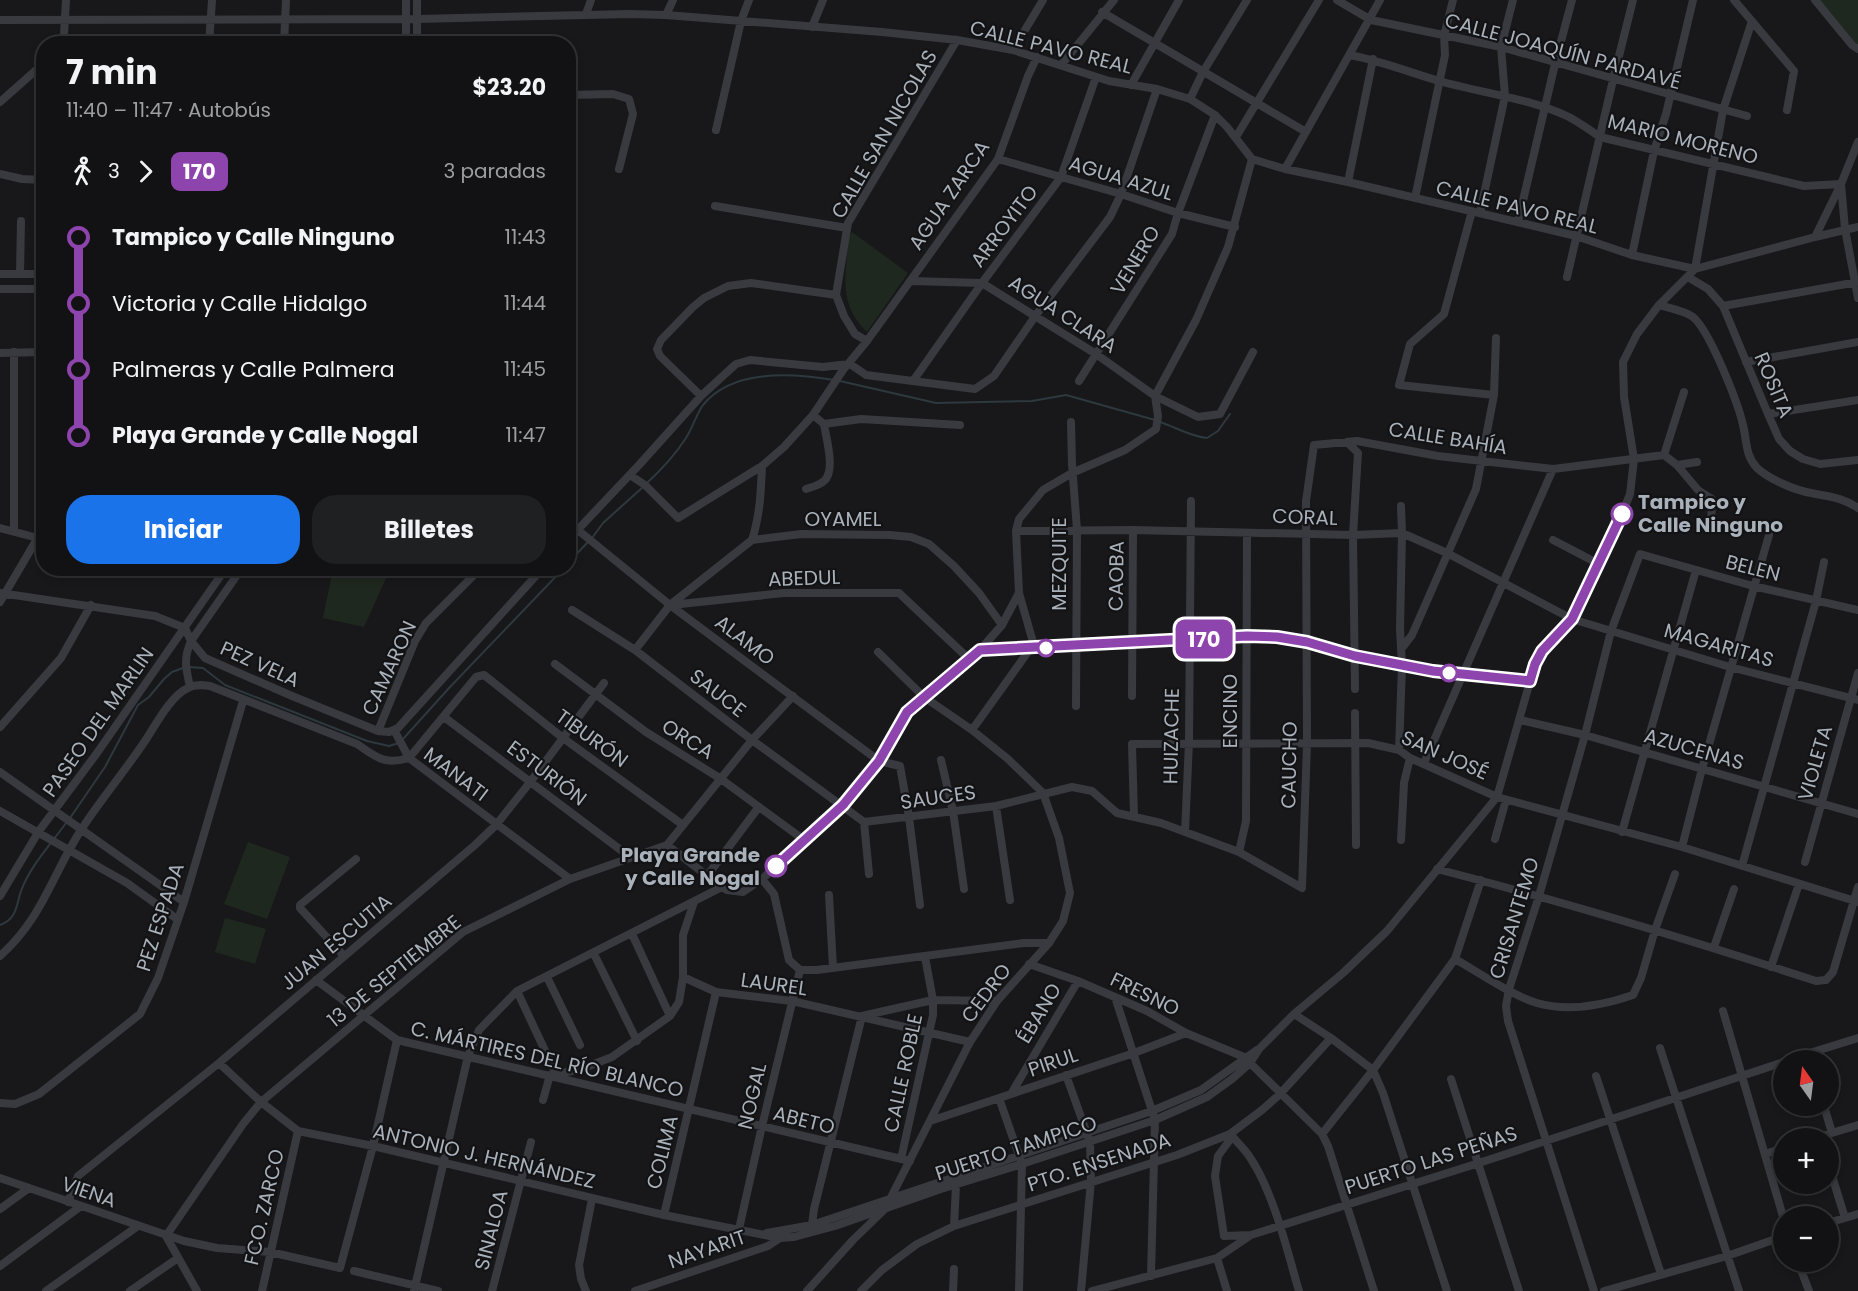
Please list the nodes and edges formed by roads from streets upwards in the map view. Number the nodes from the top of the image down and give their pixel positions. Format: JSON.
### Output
{"nodes":[{"id":1,"x":66,"y":0,"type":"edge"},
{"id":2,"x":212,"y":0,"type":"edge"},
{"id":3,"x":286,"y":0,"type":"edge"},
{"id":4,"x":406,"y":0,"type":"edge"},
{"id":5,"x":417,"y":0,"type":"edge"},
{"id":6,"x":591,"y":0,"type":"edge"},
{"id":7,"x":673,"y":0,"type":"edge"},
{"id":8,"x":749,"y":0,"type":"edge"},
{"id":9,"x":823,"y":0,"type":"edge"},
{"id":10,"x":1043,"y":0,"type":"edge"},
{"id":11,"x":1114,"y":0,"type":"edge"},
{"id":12,"x":1179,"y":0,"type":"edge"},
{"id":13,"x":1247,"y":0,"type":"edge"},
{"id":14,"x":1319,"y":0,"type":"edge"},
{"id":15,"x":1337,"y":0,"type":"edge"},
{"id":16,"x":1380,"y":0,"type":"edge"},
{"id":17,"x":1454,"y":0,"type":"edge"},
{"id":18,"x":1513,"y":0,"type":"edge"},
{"id":19,"x":1572,"y":0,"type":"edge"},
{"id":20,"x":1634,"y":0,"type":"edge"},
{"id":21,"x":1693,"y":0,"type":"edge"},
{"id":22,"x":1734,"y":0,"type":"edge"},
{"id":23,"x":1815,"y":0,"type":"edge"},
{"id":24,"x":1102,"y":12,"type":"junction"},
{"id":25,"x":586,"y":14,"type":"junction"},
{"id":26,"x":666,"y":15,"type":"junction"},
{"id":27,"x":286,"y":18,"type":"junction"},
{"id":28,"x":65,"y":19,"type":"junction"},
{"id":29,"x":212,"y":19,"type":"junction"},
{"id":30,"x":406,"y":19,"type":"junction"},
{"id":31,"x":417,"y":19,"type":"junction"},
{"id":32,"x":0,"y":20,"type":"edge"},
{"id":33,"x":1371,"y":20,"type":"junction"},
{"id":34,"x":741,"y":21,"type":"junction"},
{"id":35,"x":1752,"y":21,"type":"junction"},
{"id":36,"x":812,"y":27,"type":"junction"},
{"id":37,"x":63,"y":36,"type":"edge"},
{"id":38,"x":210,"y":36,"type":"edge"},
{"id":39,"x":285,"y":36,"type":"edge"},
{"id":40,"x":406,"y":36,"type":"edge"},
{"id":41,"x":417,"y":36,"type":"edge"},
{"id":42,"x":1444,"y":36,"type":"junction"},
{"id":43,"x":957,"y":40,"type":"junction"},
{"id":44,"x":1154,"y":43,"type":"junction"},
{"id":45,"x":1501,"y":47,"type":"junction"},
{"id":46,"x":1858,"y":49,"type":"edge"},
{"id":47,"x":1013,"y":50,"type":"junction"},
{"id":48,"x":1350,"y":55,"type":"junction"},
{"id":49,"x":1037,"y":57,"type":"junction"},
{"id":50,"x":1373,"y":59,"type":"junction"},
{"id":51,"x":1062,"y":64,"type":"junction"},
{"id":52,"x":1555,"y":64,"type":"junction"},
{"id":53,"x":36,"y":70,"type":"edge"},
{"id":54,"x":1203,"y":72,"type":"junction"},
{"id":55,"x":1096,"y":77,"type":"junction"},
{"id":56,"x":1613,"y":80,"type":"junction"},
{"id":57,"x":1439,"y":81,"type":"junction"},
{"id":58,"x":1131,"y":85,"type":"junction"},
{"id":59,"x":1157,"y":89,"type":"junction"},
{"id":60,"x":576,"y":94,"type":"edge"},
{"id":61,"x":1505,"y":96,"type":"junction"},
{"id":62,"x":1669,"y":96,"type":"junction"},
{"id":63,"x":1190,"y":99,"type":"junction"},
{"id":64,"x":0,"y":102,"type":"edge"},
{"id":65,"x":1257,"y":104,"type":"junction"},
{"id":66,"x":1545,"y":109,"type":"junction"},
{"id":67,"x":1723,"y":110,"type":"junction"},
{"id":68,"x":1787,"y":110,"type":"dead end"},
{"id":69,"x":1215,"y":115,"type":"junction"},
{"id":70,"x":1747,"y":116,"type":"dead end"},
{"id":71,"x":716,"y":130,"type":"dead end"},
{"id":72,"x":1306,"y":132,"type":"junction"},
{"id":73,"x":1236,"y":137,"type":"junction"},
{"id":74,"x":1600,"y":137,"type":"junction"},
{"id":75,"x":1858,"y":142,"type":"edge"},
{"id":76,"x":1654,"y":151,"type":"junction"},
{"id":77,"x":998,"y":159,"type":"junction"},
{"id":78,"x":1252,"y":159,"type":"junction"},
{"id":79,"x":1712,"y":165,"type":"junction"},
{"id":80,"x":1853,"y":165,"type":"edge"},
{"id":81,"x":619,"y":169,"type":"dead end"},
{"id":82,"x":1285,"y":169,"type":"junction"},
{"id":83,"x":0,"y":174,"type":"edge"},
{"id":84,"x":1061,"y":177,"type":"junction"},
{"id":85,"x":36,"y":180,"type":"edge"},
{"id":86,"x":1348,"y":182,"type":"junction"},
{"id":87,"x":1841,"y":184,"type":"junction"},
{"id":88,"x":1121,"y":194,"type":"junction"},
{"id":89,"x":1415,"y":198,"type":"junction"},
{"id":90,"x":715,"y":206,"type":"dead end"},
{"id":91,"x":1476,"y":212,"type":"junction"},
{"id":92,"x":1178,"y":213,"type":"junction"},
{"id":93,"x":21,"y":222,"type":"dead end"},
{"id":94,"x":1518,"y":222,"type":"junction"},
{"id":95,"x":1235,"y":227,"type":"junction"},
{"id":96,"x":1858,"y":227,"type":"edge"},
{"id":97,"x":848,"y":228,"type":"junction"},
{"id":98,"x":1845,"y":230,"type":"junction"},
{"id":99,"x":1576,"y":236,"type":"junction"},
{"id":100,"x":1815,"y":237,"type":"junction"},
{"id":101,"x":1632,"y":255,"type":"junction"},
{"id":102,"x":1695,"y":268,"type":"junction"},
{"id":103,"x":0,"y":274,"type":"edge"},
{"id":104,"x":20,"y":274,"type":"junction"},
{"id":105,"x":36,"y":274,"type":"edge"},
{"id":106,"x":1567,"y":277,"type":"dead end"},
{"id":107,"x":1688,"y":277,"type":"junction"},
{"id":108,"x":910,"y":281,"type":"junction"},
{"id":109,"x":1856,"y":282,"type":"edge"},
{"id":110,"x":982,"y":283,"type":"junction"},
{"id":111,"x":0,"y":289,"type":"edge"},
{"id":112,"x":36,"y":289,"type":"edge"},
{"id":113,"x":836,"y":295,"type":"junction"},
{"id":114,"x":1858,"y":298,"type":"edge"},
{"id":115,"x":1659,"y":305,"type":"junction"},
{"id":116,"x":1723,"y":306,"type":"junction"},
{"id":117,"x":1035,"y":315,"type":"junction"},
{"id":118,"x":1496,"y":338,"type":"dead end"},
{"id":119,"x":867,"y":341,"type":"junction"},
{"id":120,"x":1858,"y":342,"type":"edge"},
{"id":121,"x":0,"y":352,"type":"edge"},
{"id":122,"x":14,"y":352,"type":"junction"},
{"id":123,"x":36,"y":352,"type":"edge"},
{"id":124,"x":1253,"y":352,"type":"dead end"},
{"id":125,"x":1096,"y":354,"type":"junction"},
{"id":126,"x":1746,"y":362,"type":"junction"},
{"id":127,"x":846,"y":367,"type":"junction"},
{"id":128,"x":913,"y":381,"type":"junction"},
{"id":129,"x":1079,"y":381,"type":"dead end"},
{"id":130,"x":1684,"y":392,"type":"dead end"},
{"id":131,"x":1494,"y":395,"type":"junction"},
{"id":132,"x":700,"y":396,"type":"junction"},
{"id":133,"x":1155,"y":396,"type":"junction"},
{"id":134,"x":1858,"y":400,"type":"edge"},
{"id":135,"x":1768,"y":414,"type":"junction"},
{"id":136,"x":813,"y":415,"type":"junction"},
{"id":137,"x":1071,"y":422,"type":"dead end"},
{"id":138,"x":824,"y":424,"type":"junction"},
{"id":139,"x":960,"y":425,"type":"dead end"},
{"id":140,"x":1347,"y":442,"type":"junction"},
{"id":141,"x":1664,"y":455,"type":"junction"},
{"id":142,"x":1634,"y":459,"type":"junction"},
{"id":143,"x":1858,"y":460,"type":"edge"},
{"id":144,"x":1482,"y":461,"type":"junction"},
{"id":145,"x":1697,"y":462,"type":"dead end"},
{"id":146,"x":1677,"y":465,"type":"junction"},
{"id":147,"x":762,"y":466,"type":"junction"},
{"id":148,"x":1553,"y":470,"type":"junction"},
{"id":149,"x":1072,"y":473,"type":"junction"},
{"id":150,"x":630,"y":475,"type":"junction"},
{"id":151,"x":806,"y":489,"type":"dead end"},
{"id":152,"x":1191,"y":501,"type":"dead end"},
{"id":153,"x":1306,"y":501,"type":"joint"},
{"id":154,"x":1401,"y":506,"type":"dead end"},
{"id":155,"x":1858,"y":508,"type":"edge"},
{"id":156,"x":1711,"y":525,"type":"dead end"},
{"id":157,"x":0,"y":528,"type":"edge"},
{"id":158,"x":578,"y":529,"type":"joint"},
{"id":159,"x":1077,"y":530,"type":"junction"},
{"id":160,"x":1133,"y":530,"type":"junction"},
{"id":161,"x":14,"y":531,"type":"junction"},
{"id":162,"x":1016,"y":531,"type":"junction"},
{"id":163,"x":1191,"y":532,"type":"junction"},
{"id":164,"x":1246,"y":533,"type":"junction"},
{"id":165,"x":1402,"y":533,"type":"junction"},
{"id":166,"x":1306,"y":534,"type":"junction"},
{"id":167,"x":1353,"y":535,"type":"junction"},
{"id":168,"x":1769,"y":535,"type":"dead end"},
{"id":169,"x":36,"y":537,"type":"edge"},
{"id":170,"x":752,"y":540,"type":"junction"},
{"id":171,"x":1553,"y":540,"type":"dead end"},
{"id":172,"x":36,"y":541,"type":"edge"},
{"id":173,"x":1447,"y":553,"type":"junction"},
{"id":174,"x":1640,"y":554,"type":"joint"},
{"id":175,"x":1824,"y":562,"type":"dead end"},
{"id":176,"x":1599,"y":564,"type":"junction"},
{"id":177,"x":1696,"y":570,"type":"junction"},
{"id":178,"x":220,"y":576,"type":"edge"},
{"id":179,"x":236,"y":576,"type":"edge"},
{"id":180,"x":474,"y":576,"type":"edge"},
{"id":181,"x":536,"y":576,"type":"edge"},
{"id":182,"x":1504,"y":584,"type":"junction"},
{"id":183,"x":1753,"y":586,"type":"junction"},
{"id":184,"x":3,"y":593,"type":"edge"},
{"id":185,"x":1019,"y":593,"type":"junction"},
{"id":186,"x":1816,"y":601,"type":"junction"},
{"id":187,"x":0,"y":602,"type":"edge"},
{"id":188,"x":91,"y":605,"type":"junction"},
{"id":189,"x":670,"y":605,"type":"junction"},
{"id":190,"x":572,"y":610,"type":"dead end"},
{"id":191,"x":1858,"y":610,"type":"edge"},
{"id":192,"x":1572,"y":619,"type":"junction"},
{"id":193,"x":1002,"y":625,"type":"junction"},
{"id":194,"x":184,"y":628,"type":"junction"},
{"id":195,"x":1611,"y":631,"type":"junction"},
{"id":196,"x":1247,"y":636,"type":"junction"},
{"id":197,"x":1188,"y":640,"type":"junction"},
{"id":198,"x":191,"y":641,"type":"junction"},
{"id":199,"x":1307,"y":642,"type":"junction"},
{"id":200,"x":1131,"y":643,"type":"junction"},
{"id":201,"x":1075,"y":646,"type":"junction"},
{"id":202,"x":1402,"y":648,"type":"junction"},
{"id":203,"x":1673,"y":648,"type":"junction"},
{"id":204,"x":1032,"y":649,"type":"junction"},
{"id":205,"x":635,"y":650,"type":"junction"},
{"id":206,"x":980,"y":650,"type":"junction"},
{"id":207,"x":878,"y":652,"type":"dead end"},
{"id":208,"x":1355,"y":656,"type":"junction"},
{"id":209,"x":970,"y":660,"type":"junction"},
{"id":210,"x":555,"y":664,"type":"dead end"},
{"id":211,"x":1402,"y":666,"type":"junction"},
{"id":212,"x":1730,"y":666,"type":"junction"},
{"id":213,"x":1858,"y":673,"type":"edge"},
{"id":214,"x":1464,"y":675,"type":"junction"},
{"id":215,"x":1530,"y":681,"type":"junction"},
{"id":216,"x":604,"y":683,"type":"dead end"},
{"id":217,"x":1793,"y":683,"type":"junction"},
{"id":218,"x":189,"y":687,"type":"junction"},
{"id":219,"x":1354,"y":689,"type":"dead end"},
{"id":220,"x":595,"y":696,"type":"junction"},
{"id":221,"x":793,"y":696,"type":"junction"},
{"id":222,"x":1132,"y":696,"type":"dead end"},
{"id":223,"x":924,"y":697,"type":"junction"},
{"id":224,"x":1854,"y":699,"type":"edge"},
{"id":225,"x":243,"y":700,"type":"junction"},
{"id":226,"x":1076,"y":706,"type":"dead end"},
{"id":227,"x":1355,"y":713,"type":"dead end"},
{"id":228,"x":444,"y":717,"type":"junction"},
{"id":229,"x":1520,"y":720,"type":"junction"},
{"id":230,"x":0,"y":727,"type":"edge"},
{"id":231,"x":378,"y":730,"type":"junction"},
{"id":232,"x":394,"y":730,"type":"junction"},
{"id":233,"x":972,"y":730,"type":"junction"},
{"id":234,"x":1585,"y":735,"type":"junction"},
{"id":235,"x":563,"y":738,"type":"junction"},
{"id":236,"x":752,"y":740,"type":"junction"},
{"id":237,"x":1189,"y":742,"type":"junction"},
{"id":238,"x":1355,"y":742,"type":"junction"},
{"id":239,"x":1246,"y":744,"type":"junction"},
{"id":240,"x":1307,"y":744,"type":"junction"},
{"id":241,"x":1399,"y":750,"type":"junction"},
{"id":242,"x":1644,"y":752,"type":"junction"},
{"id":243,"x":409,"y":758,"type":"junction"},
{"id":244,"x":1410,"y":758,"type":"junction"},
{"id":245,"x":941,"y":760,"type":"dead end"},
{"id":246,"x":879,"y":761,"type":"junction"},
{"id":247,"x":1424,"y":763,"type":"junction"},
{"id":248,"x":1702,"y":769,"type":"junction"},
{"id":249,"x":0,"y":772,"type":"edge"},
{"id":250,"x":721,"y":779,"type":"junction"},
{"id":251,"x":531,"y":781,"type":"junction"},
{"id":252,"x":1763,"y":786,"type":"junction"},
{"id":253,"x":1042,"y":793,"type":"junction"},
{"id":254,"x":1497,"y":797,"type":"junction"},
{"id":255,"x":1506,"y":800,"type":"junction"},
{"id":256,"x":1821,"y":803,"type":"junction"},
{"id":257,"x":843,"y":805,"type":"junction"},
{"id":258,"x":996,"y":806,"type":"junction"},
{"id":259,"x":758,"y":808,"type":"junction"},
{"id":260,"x":56,"y":810,"type":"junction"},
{"id":261,"x":0,"y":811,"type":"edge"},
{"id":262,"x":952,"y":812,"type":"junction"},
{"id":263,"x":1858,"y":814,"type":"edge"},
{"id":264,"x":1134,"y":816,"type":"junction"},
{"id":265,"x":1562,"y":816,"type":"junction"},
{"id":266,"x":909,"y":817,"type":"junction"},
{"id":267,"x":864,"y":822,"type":"junction"},
{"id":268,"x":496,"y":825,"type":"junction"},
{"id":269,"x":683,"y":825,"type":"junction"},
{"id":270,"x":82,"y":829,"type":"junction"},
{"id":271,"x":39,"y":831,"type":"junction"},
{"id":272,"x":1185,"y":832,"type":"junction"},
{"id":273,"x":1622,"y":832,"type":"junction"},
{"id":274,"x":1495,"y":839,"type":"dead end"},
{"id":275,"x":804,"y":840,"type":"junction"},
{"id":276,"x":1401,"y":840,"type":"dead end"},
{"id":277,"x":667,"y":845,"type":"junction"},
{"id":278,"x":1356,"y":845,"type":"dead end"},
{"id":279,"x":1682,"y":847,"type":"junction"},
{"id":280,"x":70,"y":850,"type":"junction"},
{"id":281,"x":1239,"y":852,"type":"junction"},
{"id":282,"x":630,"y":857,"type":"junction"},
{"id":283,"x":356,"y":859,"type":"dead end"},
{"id":284,"x":1805,"y":862,"type":"dead end"},
{"id":285,"x":1742,"y":866,"type":"junction"},
{"id":286,"x":1437,"y":869,"type":"junction"},
{"id":287,"x":869,"y":874,"type":"dead end"},
{"id":288,"x":1675,"y":874,"type":"dead end"},
{"id":289,"x":707,"y":876,"type":"junction"},
{"id":290,"x":570,"y":879,"type":"junction"},
{"id":291,"x":762,"y":879,"type":"junction"},
{"id":292,"x":1481,"y":880,"type":"junction"},
{"id":293,"x":1799,"y":884,"type":"junction"},
{"id":294,"x":722,"y":887,"type":"junction"},
{"id":295,"x":1858,"y":887,"type":"edge"},
{"id":296,"x":964,"y":889,"type":"dead end"},
{"id":297,"x":1734,"y":889,"type":"dead end"},
{"id":298,"x":829,"y":895,"type":"dead end"},
{"id":299,"x":0,"y":896,"type":"edge"},
{"id":300,"x":1539,"y":896,"type":"junction"},
{"id":301,"x":1010,"y":900,"type":"dead end"},
{"id":302,"x":184,"y":902,"type":"junction"},
{"id":303,"x":694,"y":902,"type":"junction"},
{"id":304,"x":1856,"y":902,"type":"edge"},
{"id":305,"x":920,"y":905,"type":"dead end"},
{"id":306,"x":177,"y":919,"type":"junction"},
{"id":307,"x":1655,"y":930,"type":"junction"},
{"id":308,"x":632,"y":934,"type":"junction"},
{"id":309,"x":1049,"y":943,"type":"junction"},
{"id":310,"x":1714,"y":947,"type":"junction"},
{"id":311,"x":594,"y":954,"type":"junction"},
{"id":312,"x":0,"y":956,"type":"edge"},
{"id":313,"x":344,"y":956,"type":"junction"},
{"id":314,"x":925,"y":957,"type":"junction"},
{"id":315,"x":1455,"y":959,"type":"junction"},
{"id":316,"x":1029,"y":964,"type":"junction"},
{"id":317,"x":1771,"y":967,"type":"junction"},
{"id":318,"x":832,"y":968,"type":"junction"},
{"id":319,"x":800,"y":970,"type":"junction"},
{"id":320,"x":547,"y":977,"type":"junction"},
{"id":321,"x":683,"y":977,"type":"junction"},
{"id":322,"x":316,"y":980,"type":"junction"},
{"id":323,"x":1078,"y":981,"type":"junction"},
{"id":324,"x":1509,"y":989,"type":"junction"},
{"id":325,"x":517,"y":991,"type":"junction"},
{"id":326,"x":716,"y":992,"type":"junction"},
{"id":327,"x":1115,"y":997,"type":"junction"},
{"id":328,"x":933,"y":1000,"type":"junction"},
{"id":329,"x":792,"y":1001,"type":"junction"},
{"id":330,"x":997,"y":1001,"type":"junction"},
{"id":331,"x":1723,"y":1011,"type":"dead end"},
{"id":332,"x":1294,"y":1014,"type":"junction"},
{"id":333,"x":364,"y":1016,"type":"junction"},
{"id":334,"x":670,"y":1016,"type":"junction"},
{"id":335,"x":862,"y":1016,"type":"junction"},
{"id":336,"x":930,"y":1032,"type":"junction"},
{"id":337,"x":1186,"y":1033,"type":"junction"},
{"id":338,"x":1331,"y":1038,"type":"junction"},
{"id":339,"x":1858,"y":1038,"type":"edge"},
{"id":340,"x":397,"y":1040,"type":"junction"},
{"id":341,"x":637,"y":1041,"type":"junction"},
{"id":342,"x":970,"y":1042,"type":"junction"},
{"id":343,"x":580,"y":1045,"type":"dead end"},
{"id":344,"x":1659,"y":1048,"type":"dead end"},
{"id":345,"x":1828,"y":1050,"type":"edge"},
{"id":346,"x":1134,"y":1053,"type":"junction"},
{"id":347,"x":468,"y":1056,"type":"junction"},
{"id":348,"x":1247,"y":1060,"type":"junction"},
{"id":349,"x":219,"y":1063,"type":"junction"},
{"id":350,"x":1773,"y":1065,"type":"edge"},
{"id":351,"x":1372,"y":1070,"type":"junction"},
{"id":352,"x":553,"y":1075,"type":"junction"},
{"id":353,"x":1066,"y":1075,"type":"junction"},
{"id":354,"x":1596,"y":1076,"type":"dead end"},
{"id":355,"x":1742,"y":1076,"type":"junction"},
{"id":356,"x":1451,"y":1079,"type":"dead end"},
{"id":357,"x":1011,"y":1094,"type":"junction"},
{"id":358,"x":1280,"y":1094,"type":"junction"},
{"id":359,"x":999,"y":1098,"type":"junction"},
{"id":360,"x":1676,"y":1098,"type":"junction"},
{"id":361,"x":543,"y":1100,"type":"dead end"},
{"id":362,"x":261,"y":1101,"type":"junction"},
{"id":363,"x":0,"y":1103,"type":"edge"},
{"id":364,"x":690,"y":1110,"type":"junction"},
{"id":365,"x":1154,"y":1115,"type":"junction"},
{"id":366,"x":1612,"y":1119,"type":"junction"},
{"id":367,"x":930,"y":1121,"type":"junction"},
{"id":368,"x":1858,"y":1125,"type":"edge"},
{"id":369,"x":762,"y":1126,"type":"junction"},
{"id":370,"x":298,"y":1131,"type":"junction"},
{"id":371,"x":1839,"y":1131,"type":"edge"},
{"id":372,"x":1322,"y":1134,"type":"junction"},
{"id":373,"x":1231,"y":1135,"type":"junction"},
{"id":374,"x":1088,"y":1137,"type":"junction"},
{"id":375,"x":1545,"y":1141,"type":"junction"},
{"id":376,"x":531,"y":1142,"type":"dead end"},
{"id":377,"x":831,"y":1143,"type":"junction"},
{"id":378,"x":373,"y":1146,"type":"junction"},
{"id":379,"x":1773,"y":1151,"type":"edge"},
{"id":380,"x":1765,"y":1154,"type":"junction"},
{"id":381,"x":905,"y":1160,"type":"junction"},
{"id":382,"x":1021,"y":1160,"type":"junction"},
{"id":383,"x":1154,"y":1162,"type":"junction"},
{"id":384,"x":1479,"y":1163,"type":"junction"},
{"id":385,"x":445,"y":1164,"type":"junction"},
{"id":386,"x":0,"y":1178,"type":"edge"},
{"id":387,"x":520,"y":1181,"type":"junction"},
{"id":388,"x":1091,"y":1182,"type":"junction"},
{"id":389,"x":1411,"y":1183,"type":"junction"},
{"id":390,"x":956,"y":1185,"type":"junction"},
{"id":391,"x":29,"y":1188,"type":"junction"},
{"id":392,"x":1838,"y":1194,"type":"edge"},
{"id":393,"x":891,"y":1198,"type":"junction"},
{"id":394,"x":592,"y":1199,"type":"junction"},
{"id":395,"x":68,"y":1202,"type":"junction"},
{"id":396,"x":1022,"y":1203,"type":"junction"},
{"id":397,"x":1348,"y":1204,"type":"junction"},
{"id":398,"x":81,"y":1206,"type":"junction"},
{"id":399,"x":1780,"y":1206,"type":"edge"},
{"id":400,"x":0,"y":1209,"type":"edge"},
{"id":401,"x":885,"y":1209,"type":"junction"},
{"id":402,"x":1858,"y":1214,"type":"edge"},
{"id":403,"x":664,"y":1215,"type":"junction"},
{"id":404,"x":1845,"y":1218,"type":"junction"},
{"id":405,"x":1839,"y":1220,"type":"edge"},
{"id":406,"x":812,"y":1225,"type":"junction"},
{"id":407,"x":1280,"y":1225,"type":"junction"},
{"id":408,"x":138,"y":1226,"type":"junction"},
{"id":409,"x":954,"y":1226,"type":"junction"},
{"id":410,"x":739,"y":1229,"type":"junction"},
{"id":411,"x":780,"y":1234,"type":"junction"},
{"id":412,"x":1251,"y":1235,"type":"junction"},
{"id":413,"x":166,"y":1236,"type":"junction"},
{"id":414,"x":1773,"y":1240,"type":"edge"},
{"id":415,"x":270,"y":1252,"type":"junction"},
{"id":416,"x":1727,"y":1256,"type":"junction"},
{"id":417,"x":178,"y":1258,"type":"junction"},
{"id":418,"x":1217,"y":1258,"type":"junction"},
{"id":419,"x":0,"y":1266,"type":"edge"},
{"id":420,"x":954,"y":1269,"type":"dead end"},
{"id":421,"x":354,"y":1271,"type":"dead end"},
{"id":422,"x":1802,"y":1272,"type":"edge"},
{"id":423,"x":1662,"y":1274,"type":"junction"},
{"id":424,"x":1151,"y":1276,"type":"junction"},
{"id":425,"x":415,"y":1288,"type":"edge"},
{"id":426,"x":46,"y":1291,"type":"edge"},
{"id":427,"x":130,"y":1291,"type":"edge"},
{"id":428,"x":197,"y":1291,"type":"edge"},
{"id":429,"x":262,"y":1291,"type":"edge"},
{"id":430,"x":438,"y":1291,"type":"edge"},
{"id":431,"x":492,"y":1291,"type":"edge"},
{"id":432,"x":586,"y":1291,"type":"edge"},
{"id":433,"x":636,"y":1291,"type":"edge"},
{"id":434,"x":807,"y":1291,"type":"edge"},
{"id":435,"x":861,"y":1291,"type":"edge"},
{"id":436,"x":953,"y":1291,"type":"edge"},
{"id":437,"x":1019,"y":1291,"type":"edge"},
{"id":438,"x":1082,"y":1291,"type":"edge"},
{"id":439,"x":1092,"y":1291,"type":"edge"},
{"id":440,"x":1227,"y":1291,"type":"edge"},
{"id":441,"x":1299,"y":1291,"type":"edge"},
{"id":442,"x":1374,"y":1291,"type":"edge"},
{"id":443,"x":1447,"y":1291,"type":"edge"},
{"id":444,"x":1519,"y":1291,"type":"edge"},
{"id":445,"x":1594,"y":1291,"type":"edge"},
{"id":446,"x":1604,"y":1291,"type":"edge"},
{"id":447,"x":1739,"y":1291,"type":"edge"},
{"id":448,"x":1809,"y":1291,"type":"edge"}],
"edges":[{"from":1,"to":28,"type":"street"},
{"from":2,"to":29,"type":"street"},
{"from":3,"to":27,"type":"street"},
{"from":4,"to":30,"type":"street"},
{"from":5,"to":31,"type":"street"},
{"from":6,"to":25,"type":"street"},
{"from":7,"to":26,"type":"street"},
{"from":8,"to":34,"type":"street"},
{"from":9,"to":36,"type":"street"},
{"from":10,"to":47,"type":"street"},
{"from":11,"to":24,"type":"street"},
{"from":12,"to":44,"type":"street"},
{"from":13,"to":54,"type":"street"},
{"from":14,"to":65,"type":"street"},
{"from":15,"to":33,"type":"street","name":"CALLE JOAQUÍN PARDAVÉ"},
{"from":16,"to":33,"type":"street"},
{"from":17,"to":42,"type":"street"},
{"from":18,"to":45,"type":"street"},
{"from":19,"to":52,"type":"street"},
{"from":20,"to":56,"type":"street"},
{"from":21,"to":62,"type":"street"},
{"from":22,"to":35,"type":"street"},
{"from":23,"to":46,"type":"street"},
{"from":24,"to":44,"type":"street"},
{"from":24,"to":51,"type":"street"},
{"from":25,"to":26,"type":"street","name":"CALLE PAVO REAL"},
{"from":25,"to":31,"type":"street","name":"CALLE PAVO REAL"},
{"from":26,"to":34,"type":"street","name":"CALLE PAVO REAL"},
{"from":27,"to":29,"type":"street","name":"CALLE PAVO REAL"},
{"from":27,"to":30,"type":"street","name":"CALLE PAVO REAL"},
{"from":27,"to":39,"type":"street"},
{"from":28,"to":29,"type":"street","name":"CALLE PAVO REAL"},
{"from":28,"to":32,"type":"street","name":"CALLE PAVO REAL"},
{"from":28,"to":37,"type":"street"},
{"from":29,"to":38,"type":"street"},
{"from":30,"to":31,"type":"street","name":"CALLE PAVO REAL"},
{"from":30,"to":40,"type":"street"},
{"from":31,"to":41,"type":"street"},
{"from":33,"to":42,"type":"street","name":"CALLE JOAQUÍN PARDAVÉ"},
{"from":33,"to":48,"type":"street"},
{"from":34,"to":36,"type":"street","name":"CALLE PAVO REAL"},
{"from":34,"to":71,"type":"street"},
{"from":35,"to":67,"type":"street"},
{"from":35,"to":68,"type":"street"},
{"from":36,"to":43,"type":"street","name":"CALLE PAVO REAL"},
{"from":42,"to":45,"type":"street","name":"CALLE JOAQUÍN PARDAVÉ"},
{"from":42,"to":57,"type":"street"},
{"from":43,"to":47,"type":"street","name":"CALLE PAVO REAL"},
{"from":43,"to":97,"type":"street","name":"CALLE SAN NICOLAS"},
{"from":44,"to":54,"type":"street"},
{"from":44,"to":58,"type":"street"},
{"from":45,"to":52,"type":"street","name":"CALLE JOAQUÍN PARDAVÉ"},
{"from":45,"to":61,"type":"street"},
{"from":47,"to":49,"type":"street","name":"CALLE PAVO REAL"},
{"from":48,"to":50,"type":"street","name":"MARIO MORENO"},
{"from":48,"to":72,"type":"street"},
{"from":49,"to":51,"type":"street","name":"CALLE PAVO REAL"},
{"from":49,"to":77,"type":"street","name":"AGUA ZARCA"},
{"from":50,"to":57,"type":"street","name":"MARIO MORENO"},
{"from":50,"to":86,"type":"street"},
{"from":51,"to":55,"type":"street","name":"CALLE PAVO REAL"},
{"from":52,"to":56,"type":"street","name":"CALLE JOAQUÍN PARDAVÉ"},
{"from":52,"to":66,"type":"street"},
{"from":53,"to":64,"type":"street"},
{"from":54,"to":63,"type":"street"},
{"from":54,"to":65,"type":"street"},
{"from":55,"to":58,"type":"street","name":"CALLE PAVO REAL"},
{"from":55,"to":84,"type":"street","name":"ARROYITO"},
{"from":56,"to":62,"type":"street","name":"CALLE JOAQUÍN PARDAVÉ"},
{"from":56,"to":74,"type":"street"},
{"from":57,"to":61,"type":"street","name":"MARIO MORENO"},
{"from":57,"to":89,"type":"street"},
{"from":58,"to":59,"type":"street","name":"CALLE PAVO REAL"},
{"from":59,"to":63,"type":"street","name":"CALLE PAVO REAL"},
{"from":59,"to":88,"type":"street"},
{"from":60,"to":81,"type":"street"},
{"from":61,"to":66,"type":"street","name":"MARIO MORENO"},
{"from":61,"to":91,"type":"street"},
{"from":62,"to":67,"type":"street","name":"CALLE JOAQUÍN PARDAVÉ"},
{"from":62,"to":76,"type":"street"},
{"from":63,"to":69,"type":"street","name":"CALLE PAVO REAL"},
{"from":65,"to":72,"type":"street"},
{"from":65,"to":73,"type":"street"},
{"from":66,"to":74,"type":"street","name":"MARIO MORENO"},
{"from":66,"to":94,"type":"street"},
{"from":67,"to":70,"type":"street","name":"CALLE JOAQUÍN PARDAVÉ"},
{"from":67,"to":79,"type":"street"},
{"from":69,"to":73,"type":"street","name":"CALLE PAVO REAL"},
{"from":69,"to":92,"type":"street","name":"VENERO"},
{"from":72,"to":82,"type":"street"},
{"from":73,"to":78,"type":"street","name":"CALLE PAVO REAL"},
{"from":74,"to":76,"type":"street","name":"MARIO MORENO"},
{"from":74,"to":99,"type":"street"},
{"from":75,"to":80,"type":"street"},
{"from":76,"to":79,"type":"street","name":"MARIO MORENO"},
{"from":76,"to":101,"type":"street"},
{"from":77,"to":84,"type":"street","name":"AGUA AZUL"},
{"from":77,"to":108,"type":"street","name":"AGUA ZARCA"},
{"from":78,"to":82,"type":"street","name":"CALLE PAVO REAL"},
{"from":78,"to":95,"type":"street"},
{"from":79,"to":87,"type":"street","name":"MARIO MORENO"},
{"from":79,"to":102,"type":"street"},
{"from":80,"to":87,"type":"street"},
{"from":82,"to":86,"type":"street","name":"CALLE PAVO REAL"},
{"from":83,"to":85,"type":"street"},
{"from":84,"to":88,"type":"street","name":"AGUA AZUL"},
{"from":84,"to":110,"type":"street","name":"ARROYITO"},
{"from":86,"to":89,"type":"street","name":"CALLE PAVO REAL"},
{"from":87,"to":98,"type":"street"},
{"from":87,"to":100,"type":"street"},
{"from":88,"to":92,"type":"street","name":"AGUA AZUL"},
{"from":88,"to":117,"type":"street"},
{"from":89,"to":91,"type":"street","name":"CALLE PAVO REAL"},
{"from":90,"to":97,"type":"street"},
{"from":91,"to":94,"type":"street","name":"CALLE PAVO REAL"},
{"from":91,"to":131,"type":"street"},
{"from":92,"to":95,"type":"street","name":"AGUA AZUL"},
{"from":92,"to":125,"type":"street","name":"VENERO"},
{"from":93,"to":104,"type":"street"},
{"from":94,"to":99,"type":"street","name":"CALLE PAVO REAL"},
{"from":95,"to":133,"type":"street"},
{"from":96,"to":98,"type":"street"},
{"from":97,"to":113,"type":"street","name":"CALLE SAN NICOLAS"},
{"from":98,"to":100,"type":"street"},
{"from":98,"to":109,"type":"street"},
{"from":99,"to":101,"type":"street","name":"CALLE PAVO REAL"},
{"from":99,"to":106,"type":"street"},
{"from":100,"to":102,"type":"street"},
{"from":101,"to":102,"type":"street","name":"CALLE PAVO REAL"},
{"from":102,"to":107,"type":"street"},
{"from":103,"to":104,"type":"street"},
{"from":104,"to":105,"type":"street"},
{"from":107,"to":115,"type":"street"},
{"from":107,"to":116,"type":"street","name":"ROSITA"},
{"from":108,"to":110,"type":"street","name":"AGUA CLARA"},
{"from":108,"to":119,"type":"street","name":"AGUA ZARCA"},
{"from":109,"to":114,"type":"street"},
{"from":109,"to":116,"type":"street"},
{"from":110,"to":117,"type":"street","name":"AGUA CLARA"},
{"from":110,"to":128,"type":"street","name":"ARROYITO"},
{"from":111,"to":112,"type":"street"},
{"from":113,"to":119,"type":"street"},
{"from":113,"to":132,"type":"street"},
{"from":115,"to":142,"type":"street"},
{"from":115,"to":155,"type":"street"},
{"from":116,"to":126,"type":"street","name":"ROSITA"},
{"from":117,"to":125,"type":"street","name":"AGUA CLARA"},
{"from":117,"to":128,"type":"street"},
{"from":118,"to":131,"type":"street"},
{"from":119,"to":127,"type":"street","name":"AGUA ZARCA"},
{"from":120,"to":126,"type":"street"},
{"from":121,"to":122,"type":"street"},
{"from":122,"to":123,"type":"street"},
{"from":122,"to":161,"type":"street"},
{"from":124,"to":133,"type":"street","name":"AGUA CLARA"},
{"from":125,"to":129,"type":"street","name":"VENERO"},
{"from":125,"to":133,"type":"street","name":"AGUA CLARA"},
{"from":126,"to":135,"type":"street","name":"ROSITA"},
{"from":127,"to":128,"type":"street"},
{"from":127,"to":132,"type":"street"},
{"from":127,"to":136,"type":"street"},
{"from":130,"to":141,"type":"street"},
{"from":131,"to":144,"type":"street"},
{"from":132,"to":150,"type":"street"},
{"from":133,"to":149,"type":"street"},
{"from":134,"to":135,"type":"street"},
{"from":135,"to":143,"type":"street","name":"ROSITA"},
{"from":136,"to":138,"type":"street"},
{"from":136,"to":147,"type":"street"},
{"from":137,"to":149,"type":"street","name":"MEZQUITE"},
{"from":138,"to":139,"type":"street"},
{"from":138,"to":151,"type":"street"},
{"from":140,"to":144,"type":"street","name":"CALLE BAHÍA"},
{"from":140,"to":153,"type":"street","name":"CALLE BAHÍA"},
{"from":140,"to":167,"type":"street"},
{"from":141,"to":142,"type":"street","name":"CALLE BAHÍA"},
{"from":141,"to":146,"type":"street"},
{"from":142,"to":148,"type":"street","name":"CALLE BAHÍA"},
{"from":142,"to":176,"type":"street"},
{"from":144,"to":148,"type":"street","name":"CALLE BAHÍA"},
{"from":144,"to":173,"type":"street"},
{"from":145,"to":146,"type":"street"},
{"from":146,"to":156,"type":"street"},
{"from":147,"to":150,"type":"street"},
{"from":147,"to":170,"type":"street"},
{"from":148,"to":182,"type":"street"},
{"from":149,"to":159,"type":"street","name":"MEZQUITE"},
{"from":149,"to":162,"type":"street"},
{"from":150,"to":158,"type":"street"},
{"from":152,"to":163,"type":"street","name":"HUIZACHE"},
{"from":153,"to":166,"type":"street","name":"CAUCHO"},
{"from":154,"to":165,"type":"street"},
{"from":157,"to":161,"type":"street"},
{"from":158,"to":189,"type":"street","name":"ALAMO"},
{"from":159,"to":160,"type":"street","name":"CORAL"},
{"from":159,"to":162,"type":"street","name":"CORAL"},
{"from":159,"to":201,"type":"street","name":"MEZQUITE"},
{"from":160,"to":163,"type":"street","name":"CORAL"},
{"from":160,"to":200,"type":"street","name":"CAOBA"},
{"from":161,"to":169,"type":"street"},
{"from":162,"to":185,"type":"street"},
{"from":163,"to":164,"type":"street","name":"CORAL"},
{"from":163,"to":197,"type":"street","name":"HUIZACHE"},
{"from":164,"to":166,"type":"street","name":"CORAL"},
{"from":164,"to":196,"type":"street","name":"ENCINO"},
{"from":165,"to":167,"type":"street","name":"CORAL"},
{"from":165,"to":173,"type":"street","name":"CORAL"},
{"from":165,"to":202,"type":"street"},
{"from":166,"to":167,"type":"street","name":"CORAL"},
{"from":166,"to":199,"type":"street","name":"CAUCHO"},
{"from":167,"to":208,"type":"street"},
{"from":168,"to":183,"type":"street"},
{"from":170,"to":189,"type":"street"},
{"from":170,"to":193,"type":"street","name":"OYAMEL"},
{"from":171,"to":176,"type":"street"},
{"from":172,"to":184,"type":"street"},
{"from":173,"to":182,"type":"street","name":"CORAL"},
{"from":173,"to":202,"type":"street"},
{"from":174,"to":177,"type":"street","name":"BELEN"},
{"from":174,"to":195,"type":"street","name":"CRISANTEMO"},
{"from":175,"to":186,"type":"street"},
{"from":176,"to":192,"type":"street"},
{"from":177,"to":183,"type":"street","name":"BELEN"},
{"from":177,"to":203,"type":"street"},
{"from":178,"to":194,"type":"street","name":"PASEO DEL MARLIN"},
{"from":179,"to":198,"type":"street","name":"PASEO DEL MARLIN"},
{"from":180,"to":231,"type":"street","name":"CAMARON"},
{"from":181,"to":232,"type":"street"},
{"from":182,"to":192,"type":"street","name":"CORAL"},
{"from":182,"to":214,"type":"street"},
{"from":183,"to":186,"type":"street","name":"BELEN"},
{"from":183,"to":212,"type":"street"},
{"from":184,"to":187,"type":"street"},
{"from":184,"to":188,"type":"street"},
{"from":185,"to":193,"type":"street"},
{"from":185,"to":204,"type":"street"},
{"from":186,"to":191,"type":"street","name":"BELEN"},
{"from":186,"to":217,"type":"street"},
{"from":188,"to":194,"type":"street"},
{"from":188,"to":230,"type":"street"},
{"from":189,"to":205,"type":"street"},
{"from":189,"to":209,"type":"street","name":"ABEDUL"},
{"from":189,"to":221,"type":"street","name":"ALAMO"},
{"from":190,"to":205,"type":"street","name":"SAUCE"},
{"from":192,"to":195,"type":"street","name":"MAGARITAS"},
{"from":192,"to":215,"type":"street"},
{"from":193,"to":206,"type":"street"},
{"from":194,"to":198,"type":"street","name":"PEZ VELA"},
{"from":194,"to":260,"type":"street","name":"PASEO DEL MARLIN"},
{"from":195,"to":203,"type":"street","name":"MAGARITAS"},
{"from":195,"to":234,"type":"street","name":"CRISANTEMO"},
{"from":196,"to":197,"type":"street"},
{"from":196,"to":199,"type":"street"},
{"from":196,"to":239,"type":"street","name":"ENCINO"},
{"from":197,"to":200,"type":"street"},
{"from":197,"to":237,"type":"street","name":"HUIZACHE"},
{"from":198,"to":218,"type":"street","name":"PASEO DEL MARLIN"},
{"from":198,"to":231,"type":"street","name":"PEZ VELA"},
{"from":199,"to":208,"type":"street"},
{"from":199,"to":240,"type":"street","name":"CAUCHO"},
{"from":200,"to":201,"type":"street"},
{"from":200,"to":222,"type":"street","name":"CAOBA"},
{"from":201,"to":204,"type":"street"},
{"from":201,"to":226,"type":"street","name":"MEZQUITE"},
{"from":202,"to":211,"type":"street"},
{"from":203,"to":212,"type":"street","name":"MAGARITAS"},
{"from":203,"to":242,"type":"street"},
{"from":204,"to":206,"type":"street"},
{"from":204,"to":233,"type":"street"},
{"from":205,"to":236,"type":"street","name":"SAUCE"},
{"from":206,"to":209,"type":"street"},
{"from":207,"to":223,"type":"street","name":"CEDRO"},
{"from":208,"to":211,"type":"street"},
{"from":208,"to":219,"type":"street"},
{"from":209,"to":223,"type":"street"},
{"from":210,"to":220,"type":"street","name":"ORCA"},
{"from":211,"to":214,"type":"street"},
{"from":211,"to":241,"type":"street"},
{"from":212,"to":217,"type":"street","name":"MAGARITAS"},
{"from":212,"to":248,"type":"street"},
{"from":213,"to":224,"type":"street","name":"VIOLETA"},
{"from":214,"to":215,"type":"street"},
{"from":214,"to":247,"type":"street"},
{"from":215,"to":229,"type":"street"},
{"from":216,"to":220,"type":"street","name":"JUAN ESCUTIA"},
{"from":217,"to":224,"type":"street","name":"MAGARITAS"},
{"from":217,"to":252,"type":"street"},
{"from":218,"to":225,"type":"street"},
{"from":218,"to":270,"type":"street"},
{"from":220,"to":235,"type":"street","name":"JUAN ESCUTIA"},
{"from":220,"to":250,"type":"street","name":"ORCA"},
{"from":221,"to":236,"type":"street"},
{"from":221,"to":246,"type":"street","name":"ALAMO"},
{"from":223,"to":233,"type":"street","name":"CEDRO"},
{"from":223,"to":246,"type":"street"},
{"from":224,"to":256,"type":"street","name":"VIOLETA"},
{"from":225,"to":243,"type":"street","name":"MANATI"},
{"from":225,"to":302,"type":"street","name":"PEZ ESPADA"},
{"from":227,"to":238,"type":"street"},
{"from":228,"to":235,"type":"street","name":"TIBURÓN"},
{"from":228,"to":243,"type":"street"},
{"from":228,"to":251,"type":"street","name":"ESTURIÓN"},
{"from":229,"to":234,"type":"street","name":"AZUCENAS"},
{"from":229,"to":254,"type":"street"},
{"from":231,"to":232,"type":"street"},
{"from":232,"to":243,"type":"street"},
{"from":233,"to":253,"type":"street","name":"CEDRO"},
{"from":234,"to":242,"type":"street","name":"AZUCENAS"},
{"from":234,"to":265,"type":"street","name":"CRISANTEMO"},
{"from":235,"to":251,"type":"street","name":"JUAN ESCUTIA"},
{"from":235,"to":269,"type":"street","name":"TIBURÓN"},
{"from":236,"to":250,"type":"street"},
{"from":236,"to":257,"type":"street","name":"SAUCE"},
{"from":237,"to":239,"type":"street"},
{"from":237,"to":264,"type":"street"},
{"from":237,"to":272,"type":"street","name":"HUIZACHE"},
{"from":238,"to":240,"type":"street","name":"SAN JOSÉ"},
{"from":238,"to":241,"type":"street","name":"SAN JOSÉ"},
{"from":238,"to":278,"type":"street"},
{"from":239,"to":240,"type":"street"},
{"from":239,"to":281,"type":"street","name":"ENCINO"},
{"from":240,"to":281,"type":"street","name":"CAUCHO"},
{"from":241,"to":244,"type":"street","name":"SAN JOSÉ"},
{"from":242,"to":248,"type":"street","name":"AZUCENAS"},
{"from":242,"to":273,"type":"street"},
{"from":243,"to":268,"type":"street","name":"MANATI"},
{"from":244,"to":247,"type":"street","name":"SAN JOSÉ"},
{"from":244,"to":276,"type":"street"},
{"from":245,"to":262,"type":"street"},
{"from":246,"to":257,"type":"street"},
{"from":246,"to":266,"type":"street","name":"ALAMO"},
{"from":247,"to":254,"type":"street","name":"SAN JOSÉ"},
{"from":248,"to":252,"type":"street","name":"AZUCENAS"},
{"from":248,"to":279,"type":"street"},
{"from":249,"to":260,"type":"street"},
{"from":250,"to":259,"type":"street","name":"ORCA"},
{"from":250,"to":269,"type":"street"},
{"from":251,"to":268,"type":"street","name":"JUAN ESCUTIA"},
{"from":251,"to":282,"type":"street","name":"ESTURIÓN"},
{"from":252,"to":256,"type":"street","name":"AZUCENAS"},
{"from":252,"to":285,"type":"street"},
{"from":253,"to":258,"type":"street","name":"SAUCES"},
{"from":253,"to":264,"type":"street"},
{"from":253,"to":309,"type":"street","name":"CEDRO"},
{"from":254,"to":255,"type":"street","name":"SAN JOSÉ"},
{"from":254,"to":286,"type":"street","name":"PUERTO TAMPICO"},
{"from":255,"to":265,"type":"street","name":"SAN JOSÉ"},
{"from":255,"to":274,"type":"street"},
{"from":256,"to":263,"type":"street","name":"AZUCENAS"},
{"from":256,"to":284,"type":"street","name":"VIOLETA"},
{"from":257,"to":267,"type":"street"},
{"from":257,"to":275,"type":"street"},
{"from":258,"to":262,"type":"street","name":"SAUCES"},
{"from":258,"to":301,"type":"street"},
{"from":259,"to":275,"type":"street","name":"ORCA"},
{"from":259,"to":289,"type":"street"},
{"from":260,"to":270,"type":"street"},
{"from":260,"to":271,"type":"street","name":"PASEO DEL MARLIN"},
{"from":261,"to":271,"type":"street"},
{"from":262,"to":266,"type":"street","name":"SAUCES"},
{"from":262,"to":296,"type":"street"},
{"from":264,"to":272,"type":"street"},
{"from":265,"to":273,"type":"street","name":"SAN JOSÉ"},
{"from":265,"to":300,"type":"street","name":"CRISANTEMO"},
{"from":266,"to":267,"type":"street","name":"SAUCES"},
{"from":266,"to":305,"type":"street"},
{"from":267,"to":287,"type":"street"},
{"from":268,"to":290,"type":"street","name":"MANATI"},
{"from":268,"to":313,"type":"street","name":"JUAN ESCUTIA"},
{"from":269,"to":277,"type":"street"},
{"from":270,"to":280,"type":"street"},
{"from":270,"to":302,"type":"street"},
{"from":271,"to":280,"type":"street"},
{"from":271,"to":299,"type":"street","name":"PASEO DEL MARLIN"},
{"from":272,"to":281,"type":"street"},
{"from":273,"to":279,"type":"street","name":"SAN JOSÉ"},
{"from":275,"to":291,"type":"street"},
{"from":277,"to":282,"type":"street","name":"13 DE SEPTIEMBRE"},
{"from":277,"to":289,"type":"street"},
{"from":279,"to":285,"type":"street","name":"SAN JOSÉ"},
{"from":280,"to":306,"type":"street"},
{"from":280,"to":312,"type":"street"},
{"from":282,"to":290,"type":"street","name":"13 DE SEPTIEMBRE"},
{"from":283,"to":313,"type":"street"},
{"from":285,"to":293,"type":"street","name":"SAN JOSÉ"},
{"from":286,"to":292,"type":"street"},
{"from":286,"to":332,"type":"street","name":"PUERTO TAMPICO"},
{"from":288,"to":307,"type":"street"},
{"from":289,"to":294,"type":"street"},
{"from":290,"to":333,"type":"street","name":"13 DE SEPTIEMBRE"},
{"from":291,"to":294,"type":"street"},
{"from":291,"to":319,"type":"street"},
{"from":292,"to":300,"type":"street"},
{"from":292,"to":315,"type":"street"},
{"from":293,"to":304,"type":"street","name":"SAN JOSÉ"},
{"from":293,"to":317,"type":"street"},
{"from":294,"to":303,"type":"street"},
{"from":295,"to":304,"type":"street"},
{"from":297,"to":310,"type":"street"},
{"from":298,"to":318,"type":"street"},
{"from":300,"to":307,"type":"street"},
{"from":300,"to":324,"type":"street","name":"CRISANTEMO"},
{"from":302,"to":306,"type":"street","name":"PEZ ESPADA"},
{"from":303,"to":308,"type":"street"},
{"from":303,"to":321,"type":"street"},
{"from":304,"to":317,"type":"street"},
{"from":306,"to":363,"type":"street","name":"PEZ ESPADA"},
{"from":307,"to":310,"type":"street"},
{"from":307,"to":324,"type":"street"},
{"from":308,"to":311,"type":"street"},
{"from":308,"to":334,"type":"street"},
{"from":309,"to":314,"type":"street"},
{"from":309,"to":316,"type":"street","name":"CEDRO"},
{"from":310,"to":317,"type":"street"},
{"from":311,"to":320,"type":"street"},
{"from":311,"to":341,"type":"street"},
{"from":313,"to":322,"type":"street","name":"JUAN ESCUTIA"},
{"from":314,"to":318,"type":"street"},
{"from":314,"to":328,"type":"street","name":"CALLE ROBLE"},
{"from":315,"to":324,"type":"street"},
{"from":315,"to":351,"type":"street"},
{"from":316,"to":323,"type":"street","name":"FRESNO"},
{"from":316,"to":330,"type":"street","name":"CEDRO"},
{"from":318,"to":319,"type":"street"},
{"from":319,"to":329,"type":"street","name":"NOGAL"},
{"from":320,"to":325,"type":"street"},
{"from":320,"to":343,"type":"street"},
{"from":321,"to":326,"type":"street","name":"LAUREL"},
{"from":321,"to":334,"type":"street"},
{"from":322,"to":333,"type":"street"},
{"from":322,"to":349,"type":"street","name":"JUAN ESCUTIA"},
{"from":323,"to":327,"type":"street","name":"FRESNO"},
{"from":323,"to":357,"type":"street","name":"ÉBANO"},
{"from":324,"to":375,"type":"street","name":"CRISANTEMO"},
{"from":325,"to":347,"type":"street"},
{"from":325,"to":352,"type":"street"},
{"from":326,"to":329,"type":"street","name":"LAUREL"},
{"from":326,"to":364,"type":"street","name":"COLIMA"},
{"from":327,"to":337,"type":"street","name":"FRESNO"},
{"from":327,"to":346,"type":"street"},
{"from":328,"to":330,"type":"street","name":"LAUREL"},
{"from":328,"to":335,"type":"street","name":"LAUREL"},
{"from":328,"to":336,"type":"street","name":"CALLE ROBLE"},
{"from":329,"to":335,"type":"street","name":"LAUREL"},
{"from":329,"to":369,"type":"street","name":"NOGAL"},
{"from":330,"to":342,"type":"street","name":"CEDRO"},
{"from":331,"to":355,"type":"street"},
{"from":332,"to":338,"type":"street"},
{"from":332,"to":348,"type":"street","name":"PUERTO TAMPICO"},
{"from":333,"to":340,"type":"street"},
{"from":333,"to":362,"type":"street","name":"13 DE SEPTIEMBRE"},
{"from":334,"to":341,"type":"street"},
{"from":335,"to":336,"type":"street","name":"LAUREL"},
{"from":335,"to":377,"type":"street"},
{"from":336,"to":342,"type":"street","name":"LAUREL"},
{"from":336,"to":381,"type":"street","name":"CALLE ROBLE"},
{"from":337,"to":346,"type":"street","name":"PIRUL"},
{"from":337,"to":348,"type":"street","name":"FRESNO"},
{"from":338,"to":351,"type":"street"},
{"from":338,"to":358,"type":"street","name":"PTO. ENSENADA"},
{"from":339,"to":345,"type":"street","name":"PUERTO LAS PEÑAS"},
{"from":340,"to":347,"type":"street","name":"C. MÁRTIRES DEL RÍO BLANCO"},
{"from":340,"to":378,"type":"street"},
{"from":341,"to":352,"type":"street"},
{"from":342,"to":367,"type":"street","name":"CEDRO"},
{"from":344,"to":360,"type":"street"},
{"from":346,"to":353,"type":"street","name":"PIRUL"},
{"from":346,"to":365,"type":"street"},
{"from":347,"to":352,"type":"street","name":"C. MÁRTIRES DEL RÍO BLANCO"},
{"from":347,"to":385,"type":"street"},
{"from":348,"to":358,"type":"street"},
{"from":348,"to":365,"type":"street","name":"PUERTO TAMPICO"},
{"from":349,"to":362,"type":"street","name":"ANTONIO J. HERNÁNDEZ"},
{"from":349,"to":395,"type":"street","name":"JUAN ESCUTIA"},
{"from":350,"to":355,"type":"street","name":"PUERTO LAS PEÑAS"},
{"from":351,"to":372,"type":"street"},
{"from":351,"to":389,"type":"street"},
{"from":352,"to":361,"type":"street"},
{"from":352,"to":364,"type":"street","name":"C. MÁRTIRES DEL RÍO BLANCO"},
{"from":353,"to":357,"type":"street","name":"PIRUL"},
{"from":353,"to":374,"type":"street"},
{"from":354,"to":366,"type":"street"},
{"from":355,"to":360,"type":"street","name":"PUERTO LAS PEÑAS"},
{"from":355,"to":380,"type":"street"},
{"from":356,"to":384,"type":"street"},
{"from":357,"to":359,"type":"street","name":"PIRUL"},
{"from":358,"to":372,"type":"street"},
{"from":358,"to":373,"type":"street","name":"PTO. ENSENADA"},
{"from":359,"to":367,"type":"street","name":"PIRUL"},
{"from":359,"to":382,"type":"street"},
{"from":360,"to":366,"type":"street","name":"PUERTO LAS PEÑAS"},
{"from":360,"to":416,"type":"street"},
{"from":362,"to":370,"type":"street","name":"ANTONIO J. HERNÁNDEZ"},
{"from":362,"to":413,"type":"street","name":"13 DE SEPTIEMBRE"},
{"from":364,"to":369,"type":"street","name":"ABETO"},
{"from":364,"to":403,"type":"street","name":"COLIMA"},
{"from":365,"to":374,"type":"street","name":"PUERTO TAMPICO"},
{"from":365,"to":383,"type":"street"},
{"from":366,"to":375,"type":"street","name":"PUERTO LAS PEÑAS"},
{"from":366,"to":423,"type":"street"},
{"from":367,"to":381,"type":"street","name":"CEDRO"},
{"from":368,"to":371,"type":"street"},
{"from":369,"to":377,"type":"street","name":"ABETO"},
{"from":369,"to":410,"type":"street","name":"NOGAL"},
{"from":370,"to":378,"type":"street","name":"ANTONIO J. HERNÁNDEZ"},
{"from":370,"to":415,"type":"street","name":"FCO. ZARCO"},
{"from":372,"to":397,"type":"street"},
{"from":373,"to":383,"type":"street","name":"PTO. ENSENADA"},
{"from":373,"to":407,"type":"street"},
{"from":373,"to":412,"type":"street"},
{"from":374,"to":382,"type":"street","name":"PUERTO TAMPICO"},
{"from":374,"to":388,"type":"street"},
{"from":375,"to":384,"type":"street","name":"PUERTO LAS PEÑAS"},
{"from":375,"to":445,"type":"street","name":"CRISANTEMO"},
{"from":376,"to":387,"type":"street","name":"SINALOA"},
{"from":377,"to":381,"type":"street","name":"ABETO"},
{"from":377,"to":406,"type":"street"},
{"from":378,"to":385,"type":"street","name":"ANTONIO J. HERNÁNDEZ"},
{"from":378,"to":415,"type":"street","name":"VIENA"},
{"from":379,"to":380,"type":"street"},
{"from":380,"to":399,"type":"street"},
{"from":381,"to":393,"type":"street","name":"CEDRO"},
{"from":382,"to":390,"type":"street","name":"PUERTO TAMPICO"},
{"from":382,"to":393,"type":"street","name":"PUERTO TAMPICO"},
{"from":382,"to":396,"type":"street"},
{"from":383,"to":388,"type":"street","name":"PTO. ENSENADA"},
{"from":383,"to":424,"type":"street"},
{"from":384,"to":389,"type":"street","name":"PUERTO LAS PEÑAS"},
{"from":384,"to":444,"type":"street"},
{"from":385,"to":387,"type":"street","name":"ANTONIO J. HERNÁNDEZ"},
{"from":385,"to":425,"type":"street"},
{"from":386,"to":391,"type":"street","name":"VIENA"},
{"from":387,"to":394,"type":"street","name":"ANTONIO J. HERNÁNDEZ"},
{"from":387,"to":431,"type":"street","name":"SINALOA"},
{"from":388,"to":396,"type":"street","name":"PTO. ENSENADA"},
{"from":388,"to":438,"type":"street"},
{"from":389,"to":397,"type":"street","name":"PUERTO LAS PEÑAS"},
{"from":389,"to":443,"type":"street"},
{"from":390,"to":401,"type":"street","name":"PUERTO TAMPICO"},
{"from":390,"to":409,"type":"street"},
{"from":391,"to":395,"type":"street","name":"VIENA"},
{"from":391,"to":400,"type":"street"},
{"from":392,"to":404,"type":"street"},
{"from":393,"to":401,"type":"street","name":"CEDRO"},
{"from":393,"to":406,"type":"street","name":"PUERTO TAMPICO"},
{"from":394,"to":403,"type":"street","name":"ANTONIO J. HERNÁNDEZ"},
{"from":394,"to":432,"type":"street"},
{"from":395,"to":398,"type":"street","name":"VIENA"},
{"from":396,"to":409,"type":"street","name":"PTO. ENSENADA"},
{"from":396,"to":437,"type":"street"},
{"from":397,"to":407,"type":"street","name":"PUERTO LAS PEÑAS"},
{"from":397,"to":442,"type":"street"},
{"from":398,"to":408,"type":"street","name":"VIENA"},
{"from":398,"to":419,"type":"street"},
{"from":401,"to":411,"type":"street","name":"PUERTO TAMPICO"},
{"from":401,"to":434,"type":"street"},
{"from":402,"to":404,"type":"street"},
{"from":403,"to":410,"type":"street","name":"ANTONIO J. HERNÁNDEZ"},
{"from":404,"to":405,"type":"street"},
{"from":406,"to":411,"type":"street","name":"PUERTO TAMPICO"},
{"from":407,"to":412,"type":"street","name":"PUERTO LAS PEÑAS"},
{"from":407,"to":441,"type":"street"},
{"from":408,"to":413,"type":"street","name":"VIENA"},
{"from":408,"to":426,"type":"street"},
{"from":409,"to":435,"type":"street","name":"PTO. ENSENADA"},
{"from":410,"to":411,"type":"street","name":"ANTONIO J. HERNÁNDEZ"},
{"from":411,"to":433,"type":"street","name":"NAYARIT"},
{"from":412,"to":418,"type":"street","name":"PUERTO LAS PEÑAS"},
{"from":413,"to":415,"type":"street","name":"VIENA"},
{"from":413,"to":417,"type":"street"},
{"from":414,"to":416,"type":"street"},
{"from":415,"to":429,"type":"street","name":"FCO. ZARCO"},
{"from":416,"to":423,"type":"street"},
{"from":416,"to":447,"type":"street"},
{"from":417,"to":427,"type":"street"},
{"from":417,"to":428,"type":"street"},
{"from":418,"to":424,"type":"street","name":"PUERTO LAS PEÑAS"},
{"from":418,"to":440,"type":"street"},
{"from":420,"to":436,"type":"street"},
{"from":421,"to":425,"type":"street"},
{"from":422,"to":448,"type":"street"},
{"from":423,"to":446,"type":"street"},
{"from":424,"to":439,"type":"street","name":"PUERTO LAS PEÑAS"},
{"from":425,"to":430,"type":"street"}]}
